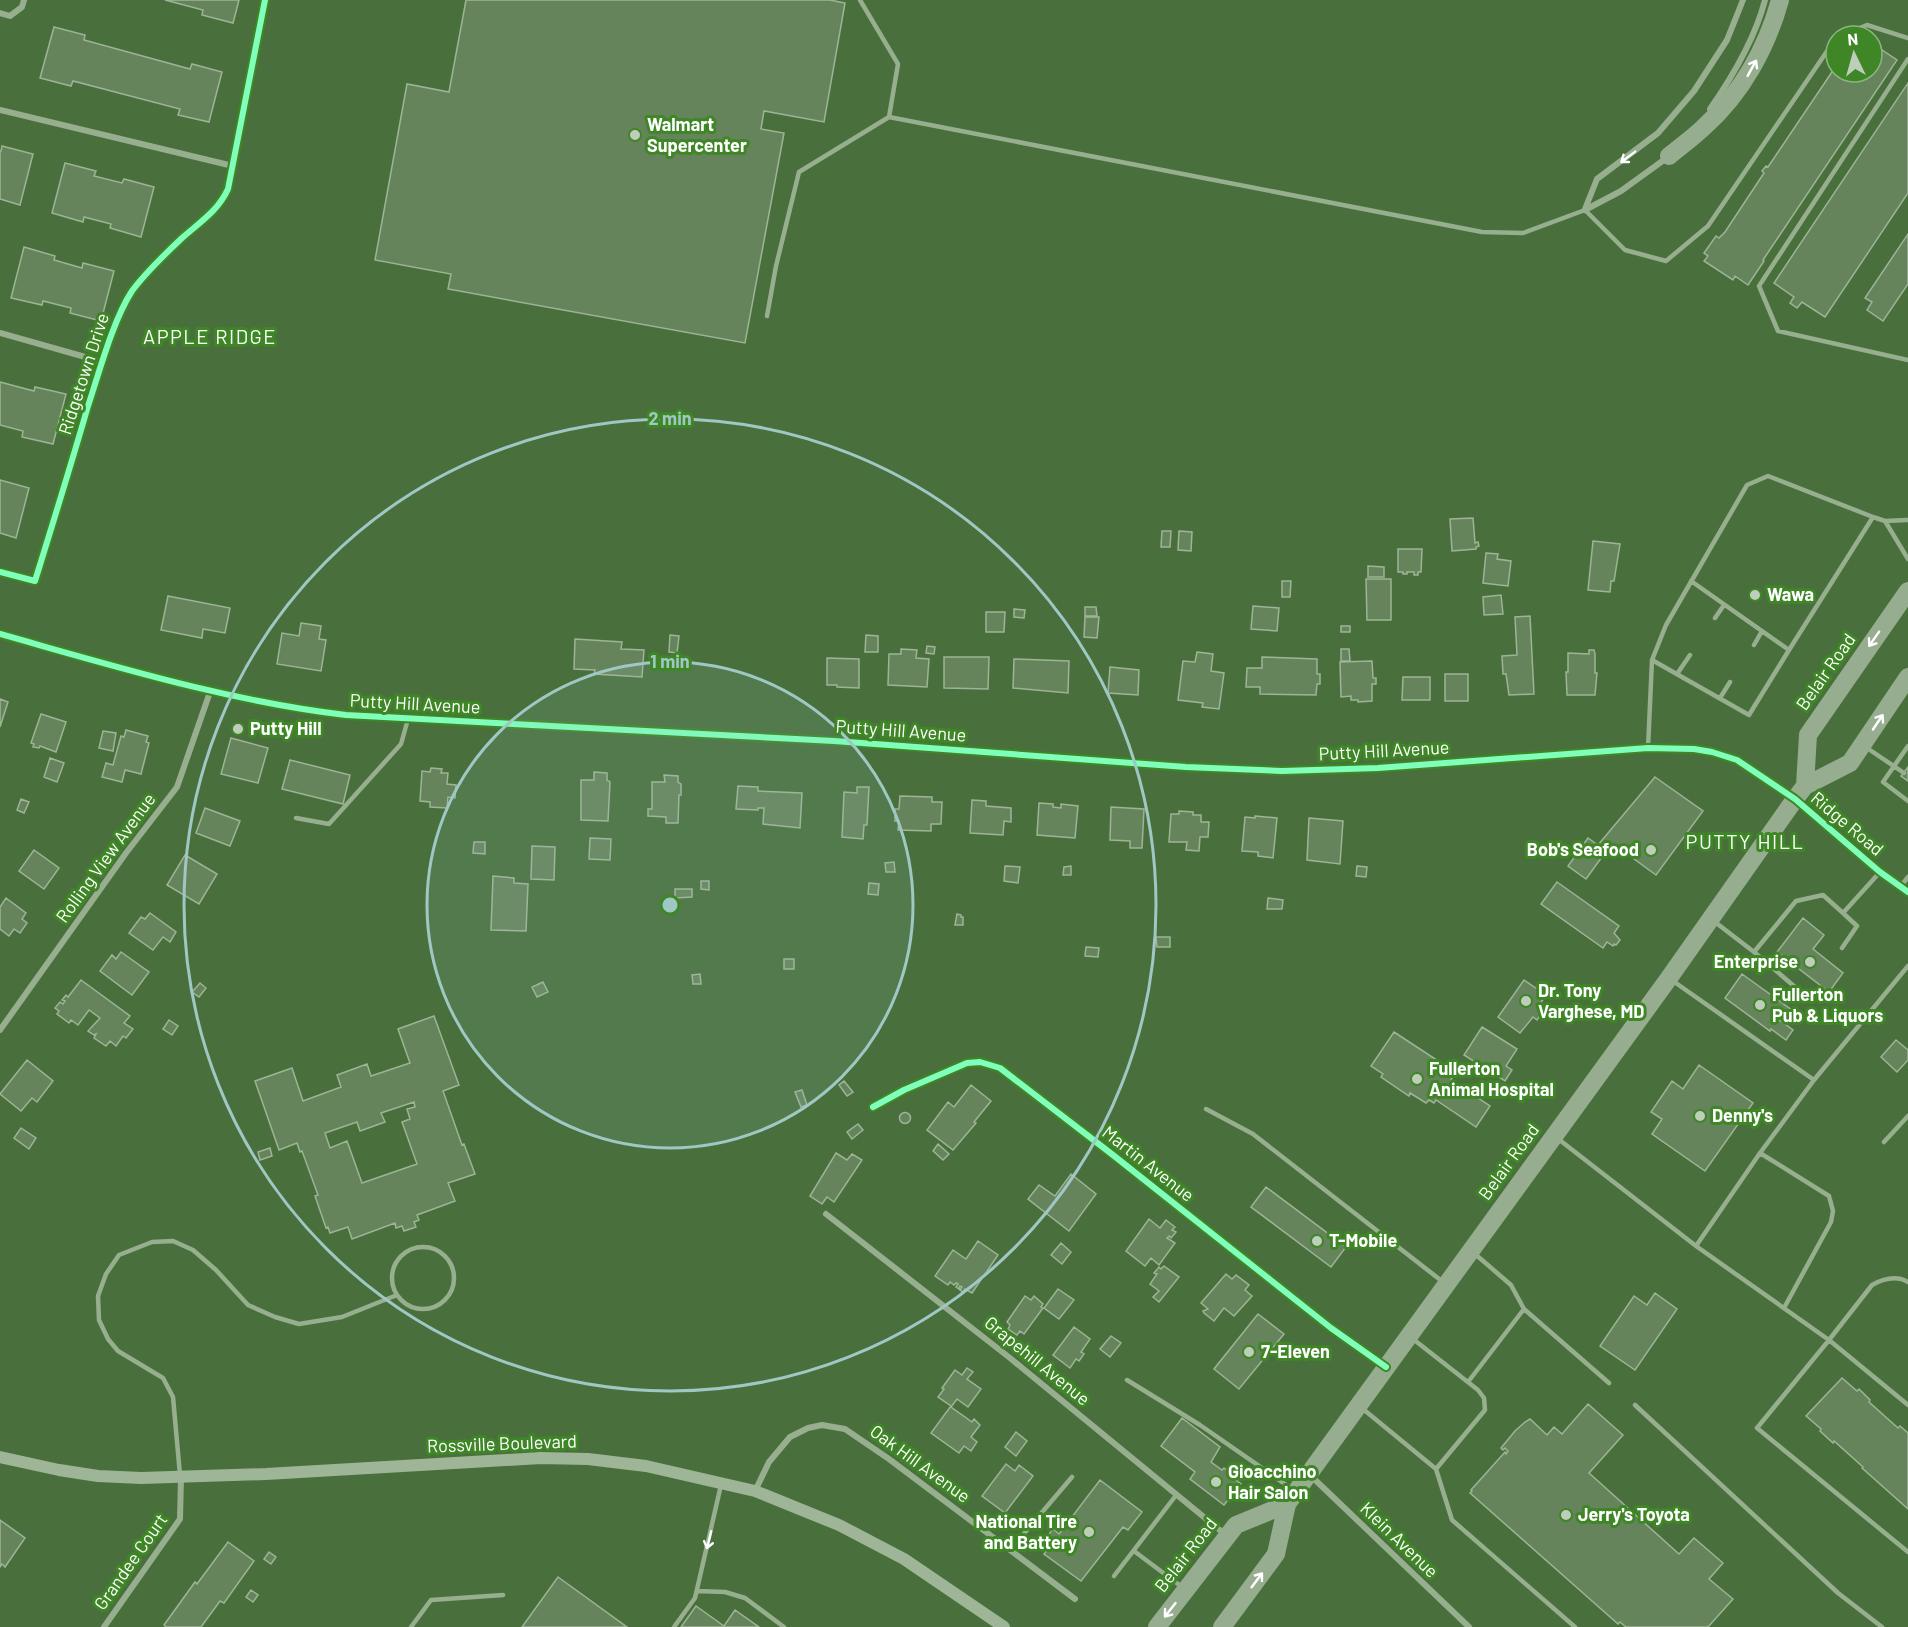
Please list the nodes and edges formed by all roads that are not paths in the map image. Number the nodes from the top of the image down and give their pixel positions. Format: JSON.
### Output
{"nodes":[{"id":1,"x":24,"y":0,"type":"edge"},
{"id":2,"x":265,"y":0,"type":"edge"},
{"id":3,"x":860,"y":0,"type":"edge"},
{"id":4,"x":1743,"y":0,"type":"edge"},
{"id":5,"x":1765,"y":0,"type":"edge"},
{"id":6,"x":1780,"y":0,"type":"edge"},
{"id":7,"x":0,"y":13,"type":"edge"},
{"id":8,"x":1884,"y":30,"type":"edge"},
{"id":9,"x":1908,"y":38,"type":"edge"},
{"id":10,"x":1824,"y":57,"type":"edge"},
{"id":11,"x":1908,"y":59,"type":"edge"},
{"id":12,"x":0,"y":110,"type":"edge"},
{"id":13,"x":889,"y":117,"type":"junction"},
{"id":14,"x":1669,"y":156,"type":"junction"},
{"id":15,"x":233,"y":166,"type":"junction"},
{"id":16,"x":1585,"y":210,"type":"junction"},
{"id":17,"x":767,"y":316,"type":"dead end"},
{"id":18,"x":0,"y":333,"type":"edge"},
{"id":19,"x":1908,"y":360,"type":"edge"},
{"id":20,"x":103,"y":362,"type":"junction"},
{"id":21,"x":1873,"y":517,"type":"junction"},
{"id":22,"x":1908,"y":520,"type":"edge"},
{"id":23,"x":1886,"y":521,"type":"junction"},
{"id":24,"x":1908,"y":559,"type":"edge"},
{"id":25,"x":0,"y":572,"type":"edge"},
{"id":26,"x":1690,"y":581,"type":"junction"},
{"id":27,"x":1908,"y":591,"type":"edge"},
{"id":28,"x":1724,"y":605,"type":"junction"},
{"id":29,"x":1715,"y":618,"type":"dead end"},
{"id":30,"x":1762,"y":631,"type":"junction"},
{"id":31,"x":0,"y":634,"type":"edge"},
{"id":32,"x":1754,"y":645,"type":"dead end"},
{"id":33,"x":1790,"y":650,"type":"junction"},
{"id":34,"x":1690,"y":655,"type":"dead end"},
{"id":35,"x":1653,"y":660,"type":"junction"},
{"id":36,"x":1677,"y":674,"type":"junction"},
{"id":37,"x":1908,"y":677,"type":"edge"},
{"id":38,"x":1730,"y":682,"type":"dead end"},
{"id":39,"x":210,"y":692,"type":"junction"},
{"id":40,"x":1720,"y":698,"type":"junction"},
{"id":41,"x":408,"y":719,"type":"junction"},
{"id":42,"x":1862,"y":745,"type":"junction"},
{"id":43,"x":1648,"y":748,"type":"junction"},
{"id":44,"x":1907,"y":749,"type":"edge"},
{"id":45,"x":1893,"y":766,"type":"junction"},
{"id":46,"x":1904,"y":773,"type":"dead end"},
{"id":47,"x":1800,"y":793,"type":"junction"},
{"id":48,"x":1908,"y":801,"type":"edge"},
{"id":49,"x":296,"y":818,"type":"dead end"},
{"id":50,"x":1880,"y":872,"type":"junction"},
{"id":51,"x":1908,"y":877,"type":"edge"},
{"id":52,"x":1901,"y":886,"type":"junction"},
{"id":53,"x":1908,"y":892,"type":"edge"},
{"id":54,"x":1844,"y":914,"type":"junction"},
{"id":55,"x":1710,"y":919,"type":"junction"},
{"id":56,"x":1842,"y":948,"type":"dead end"},
{"id":57,"x":1754,"y":952,"type":"junction"},
{"id":58,"x":1908,"y":966,"type":"edge"},
{"id":59,"x":1668,"y":978,"type":"junction"},
{"id":60,"x":1808,"y":998,"type":"dead end"},
{"id":61,"x":0,"y":1029,"type":"edge"},
{"id":62,"x":1814,"y":1080,"type":"junction"},
{"id":63,"x":873,"y":1107,"type":"dead end"},
{"id":64,"x":1206,"y":1108,"type":"dead end"},
{"id":65,"x":1908,"y":1116,"type":"edge"},
{"id":66,"x":1554,"y":1136,"type":"junction"},
{"id":67,"x":1884,"y":1142,"type":"dead end"},
{"id":68,"x":1760,"y":1153,"type":"junction"},
{"id":69,"x":826,"y":1214,"type":"dead end"},
{"id":70,"x":1696,"y":1246,"type":"junction"},
{"id":71,"x":1470,"y":1251,"type":"junction"},
{"id":72,"x":1908,"y":1282,"type":"edge"},
{"id":73,"x":1446,"y":1284,"type":"junction"},
{"id":74,"x":397,"y":1295,"type":"junction"},
{"id":75,"x":1784,"y":1308,"type":"junction"},
{"id":76,"x":1524,"y":1309,"type":"junction"},
{"id":77,"x":1409,"y":1336,"type":"junction"},
{"id":78,"x":1829,"y":1340,"type":"junction"},
{"id":79,"x":1386,"y":1367,"type":"junction"},
{"id":80,"x":1127,"y":1380,"type":"dead end"},
{"id":81,"x":1468,"y":1383,"type":"junction"},
{"id":82,"x":1610,"y":1383,"type":"dead end"},
{"id":83,"x":1359,"y":1405,"type":"junction"},
{"id":84,"x":1908,"y":1405,"type":"edge"},
{"id":85,"x":1635,"y":1406,"type":"dead end"},
{"id":86,"x":0,"y":1457,"type":"edge"},
{"id":87,"x":1436,"y":1469,"type":"junction"},
{"id":88,"x":1310,"y":1474,"type":"junction"},
{"id":89,"x":1072,"y":1477,"type":"dead end"},
{"id":90,"x":181,"y":1478,"type":"junction"},
{"id":91,"x":722,"y":1483,"type":"junction"},
{"id":92,"x":755,"y":1491,"type":"junction"},
{"id":93,"x":1177,"y":1494,"type":"junction"},
{"id":94,"x":1292,"y":1498,"type":"junction"},
{"id":95,"x":1227,"y":1536,"type":"junction"},
{"id":96,"x":1010,"y":1550,"type":"junction"},
{"id":97,"x":1134,"y":1551,"type":"junction"},
{"id":98,"x":1908,"y":1552,"type":"edge"},
{"id":99,"x":1114,"y":1576,"type":"dead end"},
{"id":100,"x":1185,"y":1590,"type":"junction"},
{"id":101,"x":697,"y":1591,"type":"junction"},
{"id":102,"x":503,"y":1595,"type":"dead end"},
{"id":103,"x":1075,"y":1599,"type":"dead end"},
{"id":104,"x":104,"y":1627,"type":"edge"},
{"id":105,"x":411,"y":1627,"type":"edge"},
{"id":106,"x":674,"y":1627,"type":"edge"},
{"id":107,"x":784,"y":1627,"type":"edge"},
{"id":108,"x":1004,"y":1627,"type":"edge"},
{"id":109,"x":1157,"y":1627,"type":"edge"},
{"id":110,"x":1222,"y":1627,"type":"edge"},
{"id":111,"x":1469,"y":1627,"type":"edge"},
{"id":112,"x":1575,"y":1627,"type":"edge"},
{"id":113,"x":1882,"y":1627,"type":"edge"}],
"edges":[{"from":1,"to":7,"type":"street"},
{"from":2,"to":15,"type":"street","name":"Ridgetown Drive"},
{"from":3,"to":13,"type":"lane"},
{"from":4,"to":16,"type":"street","one_way":true},
{"from":5,"to":14,"type":"street"},
{"from":14,"to":6,"type":"highway","one_way":true},
{"from":8,"to":9,"type":"lane"},
{"from":10,"to":16,"type":"lane"},
{"from":11,"to":19,"type":"lane"},
{"from":12,"to":15,"type":"street"},
{"from":13,"to":16,"type":"lane"},
{"from":13,"to":17,"type":"lane"},
{"from":14,"to":16,"type":"street"},
{"from":15,"to":20,"type":"street","name":"Ridgetown Drive"},
{"from":18,"to":20,"type":"street"},
{"from":20,"to":25,"type":"street","name":"Ridgetown Drive"},
{"from":21,"to":23,"type":"lane"},
{"from":21,"to":26,"type":"lane"},
{"from":21,"to":33,"type":"lane"},
{"from":22,"to":23,"type":"lane"},
{"from":23,"to":24,"type":"lane"},
{"from":26,"to":28,"type":"lane"},
{"from":26,"to":35,"type":"lane"},
{"from":27,"to":47,"type":"highway","name":"Belair Road","one_way":true},
{"from":28,"to":29,"type":"lane"},
{"from":28,"to":30,"type":"lane"},
{"from":30,"to":32,"type":"lane"},
{"from":30,"to":33,"type":"lane"},
{"from":31,"to":39,"type":"street","name":"Putty Hill Avenue"},
{"from":33,"to":40,"type":"lane"},
{"from":34,"to":36,"type":"lane"},
{"from":35,"to":36,"type":"lane"},
{"from":35,"to":43,"type":"lane"},
{"from":36,"to":40,"type":"lane"},
{"from":42,"to":37,"type":"highway","name":"Belair Road","one_way":true},
{"from":38,"to":40,"type":"lane"},
{"from":39,"to":41,"type":"street","name":"Putty Hill Avenue"},
{"from":39,"to":61,"type":"street","name":"Rolling View Avenue"},
{"from":41,"to":43,"type":"street","name":"Putty Hill Avenue"},
{"from":41,"to":49,"type":"lane"},
{"from":42,"to":45,"type":"lane"},
{"from":42,"to":47,"type":"highway","name":"Belair Road"},
{"from":43,"to":47,"type":"street","name":"Putty Hill Avenue"},
{"from":44,"to":45,"type":"lane"},
{"from":45,"to":46,"type":"lane"},
{"from":45,"to":48,"type":"lane"},
{"from":47,"to":50,"type":"street","name":"Ridge Road"},
{"from":47,"to":55,"type":"highway","name":"Belair Road"},
{"from":50,"to":52,"type":"street","name":"Ridge Road"},
{"from":50,"to":54,"type":"lane"},
{"from":51,"to":52,"type":"lane"},
{"from":52,"to":53,"type":"street","name":"Ridge Road"},
{"from":54,"to":56,"type":"lane"},
{"from":54,"to":57,"type":"lane"},
{"from":55,"to":57,"type":"lane"},
{"from":55,"to":59,"type":"highway","name":"Belair Road"},
{"from":57,"to":60,"type":"lane"},
{"from":58,"to":62,"type":"lane"},
{"from":59,"to":62,"type":"lane"},
{"from":59,"to":66,"type":"highway","name":"Belair Road"},
{"from":62,"to":68,"type":"lane"},
{"from":63,"to":79,"type":"street","name":"Martin Avenue"},
{"from":64,"to":73,"type":"lane"},
{"from":65,"to":67,"type":"lane"},
{"from":66,"to":70,"type":"lane"},
{"from":66,"to":71,"type":"highway","name":"Belair Road"},
{"from":68,"to":70,"type":"lane"},
{"from":68,"to":75,"type":"lane"},
{"from":69,"to":93,"type":"street","name":"Grapehill Avenue"},
{"from":70,"to":75,"type":"lane"},
{"from":71,"to":73,"type":"highway","name":"Belair Road"},
{"from":71,"to":76,"type":"lane"},
{"from":72,"to":78,"type":"lane"},
{"from":73,"to":77,"type":"highway","name":"Belair Road"},
{"from":74,"to":74,"type":"lane"},
{"from":74,"to":90,"type":"lane"},
{"from":75,"to":78,"type":"lane"},
{"from":76,"to":81,"type":"lane"},
{"from":76,"to":82,"type":"lane"},
{"from":77,"to":79,"type":"highway","name":"Belair Road"},
{"from":77,"to":81,"type":"lane"},
{"from":78,"to":84,"type":"lane"},
{"from":78,"to":98,"type":"lane"},
{"from":79,"to":83,"type":"highway","name":"Belair Road"},
{"from":80,"to":94,"type":"lane"},
{"from":81,"to":87,"type":"lane"},
{"from":83,"to":87,"type":"lane"},
{"from":83,"to":88,"type":"highway","name":"Belair Road"},
{"from":85,"to":113,"type":"lane"},
{"from":86,"to":90,"type":"main road","name":"Rossville Boulevard"},
{"from":87,"to":112,"type":"lane"},
{"from":88,"to":94,"type":"highway","name":"Belair Road"},
{"from":88,"to":111,"type":"street","name":"Klein Avenue"},
{"from":89,"to":96,"type":"lane"},
{"from":90,"to":91,"type":"main road","name":"Rossville Boulevard"},
{"from":90,"to":104,"type":"street","name":"Grandee Court"},
{"from":91,"to":92,"type":"main road","name":"Rossville Boulevard"},
{"from":91,"to":101,"type":"lane","one_way":true},
{"from":92,"to":96,"type":"street","name":"Oak Hill Avenue"},
{"from":92,"to":108,"type":"main road","name":"Rossville Boulevard"},
{"from":93,"to":95,"type":"street","name":"Grapehill Avenue"},
{"from":93,"to":97,"type":"lane"},
{"from":94,"to":95,"type":"highway","name":"Belair Road"},
{"from":110,"to":94,"type":"highway","name":"Belair Road","one_way":true},
{"from":95,"to":100,"type":"highway","name":"Belair Road"},
{"from":96,"to":103,"type":"street","name":"Oak Hill Avenue"},
{"from":97,"to":99,"type":"lane"},
{"from":97,"to":100,"type":"lane"},
{"from":100,"to":109,"type":"highway","name":"Belair Road","one_way":true},
{"from":101,"to":106,"type":"lane"},
{"from":101,"to":107,"type":"lane"},
{"from":102,"to":105,"type":"lane"}]}
